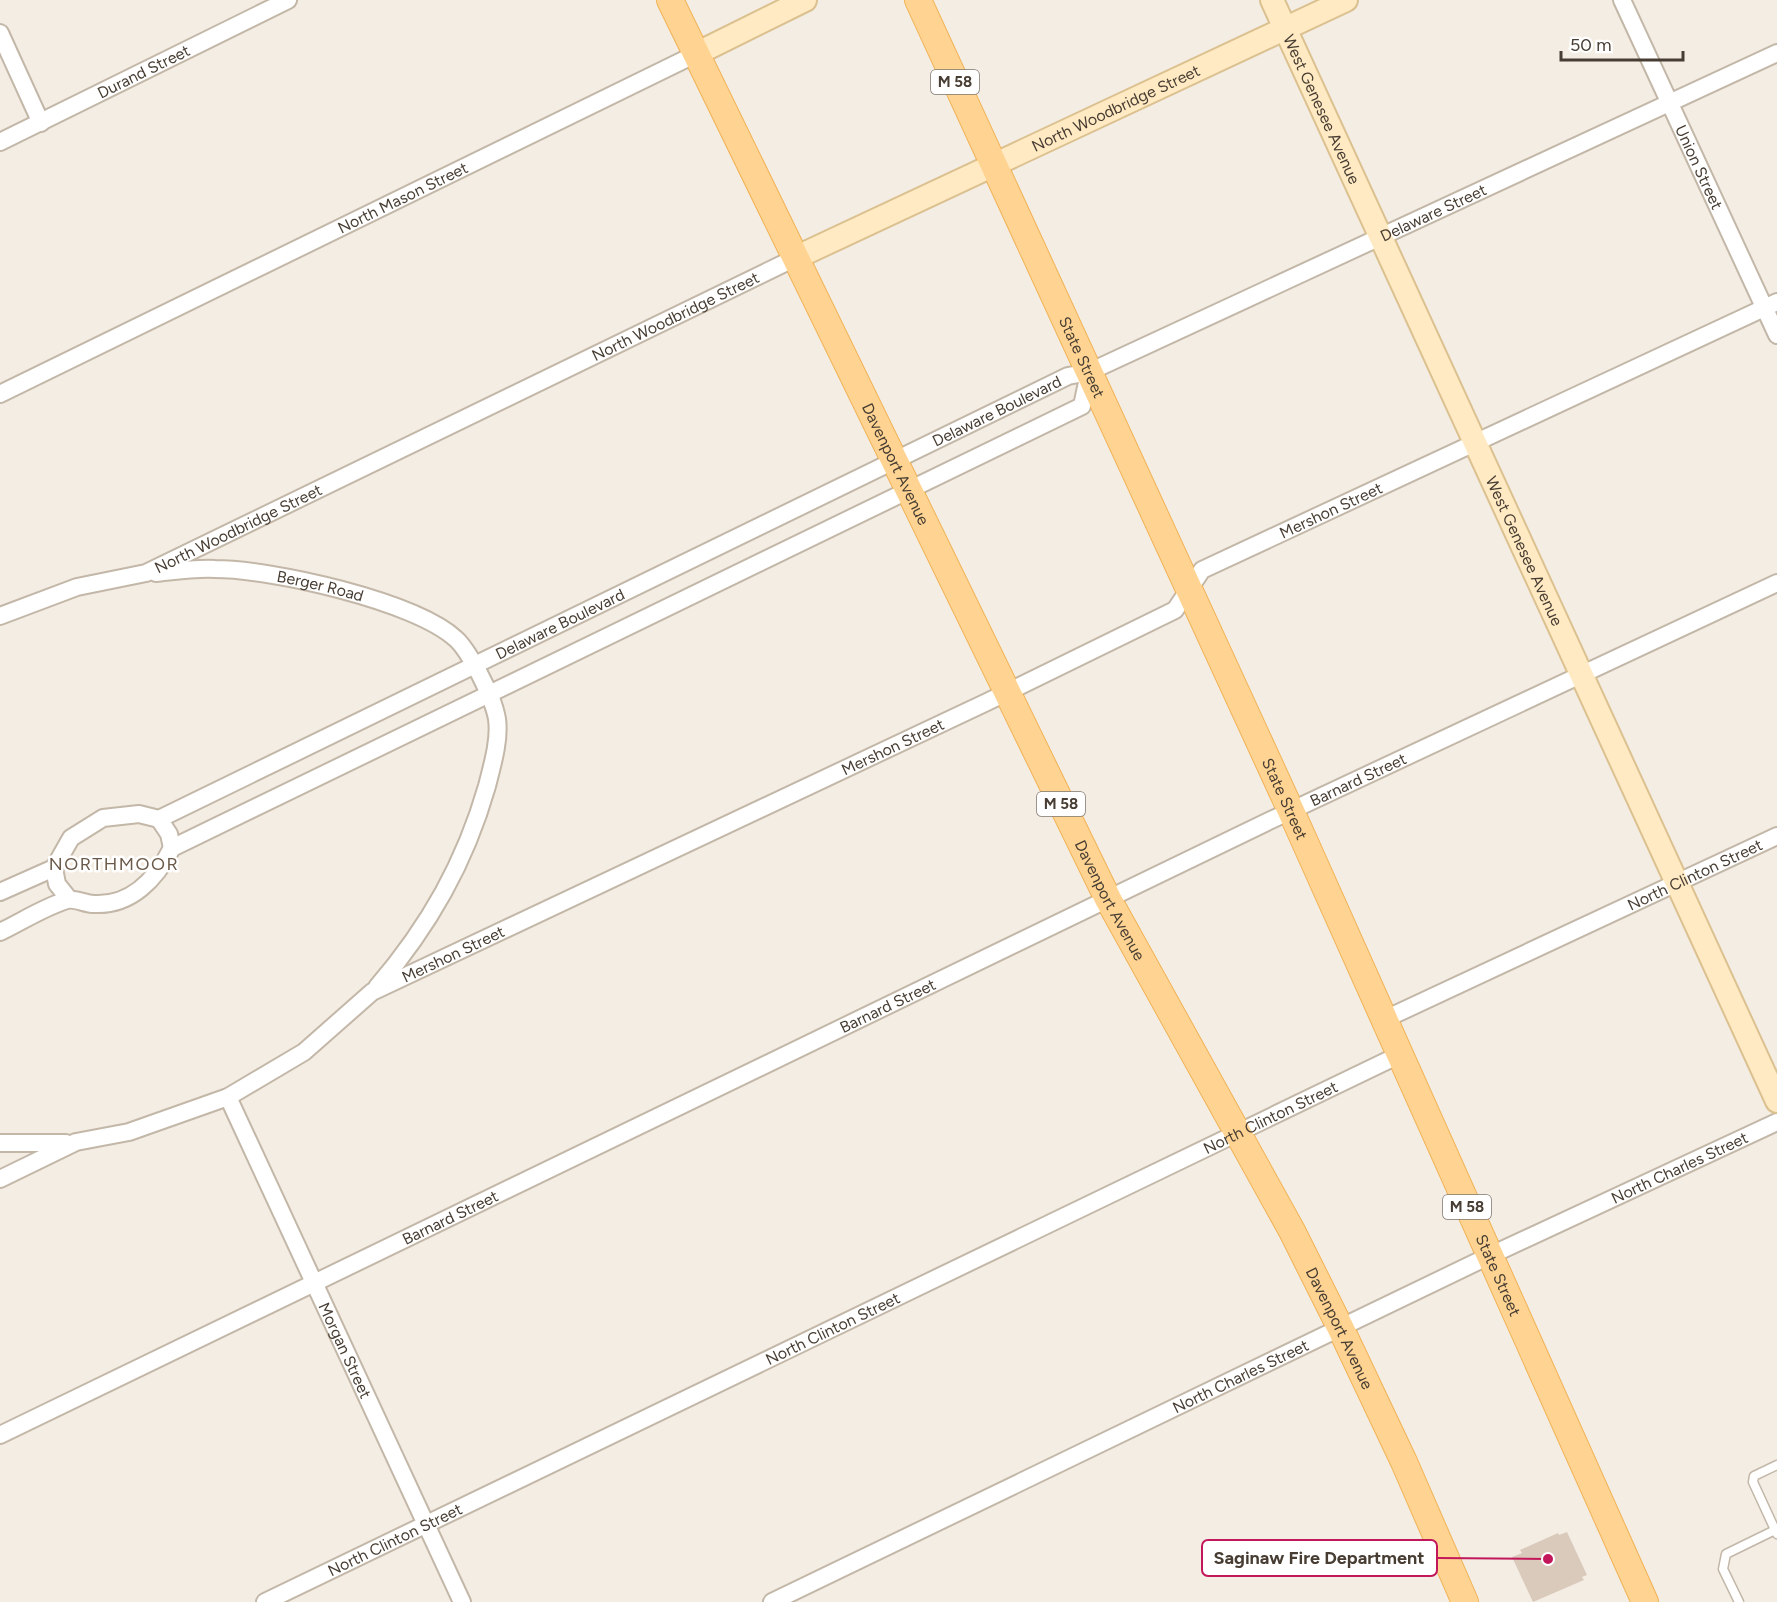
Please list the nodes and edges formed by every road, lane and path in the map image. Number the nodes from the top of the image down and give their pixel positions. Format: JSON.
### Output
{"nodes":[{"id":1,"x":288,"y":0,"type":"edge"},
{"id":2,"x":670,"y":0,"type":"edge"},
{"id":3,"x":805,"y":0,"type":"edge"},
{"id":4,"x":918,"y":0,"type":"edge"},
{"id":5,"x":1272,"y":0,"type":"edge"},
{"id":6,"x":1346,"y":0,"type":"edge"},
{"id":7,"x":1622,"y":0,"type":"edge"},
{"id":8,"x":1286,"y":28,"type":"junction"},
{"id":9,"x":0,"y":33,"type":"edge"},
{"id":10,"x":1777,"y":52,"type":"edge"},
{"id":11,"x":696,"y":54,"type":"junction"},
{"id":12,"x":1669,"y":103,"type":"junction"},
{"id":13,"x":41,"y":123,"type":"junction"},
{"id":14,"x":0,"y":142,"type":"edge"},
{"id":15,"x":992,"y":164,"type":"junction"},
{"id":16,"x":1381,"y":236,"type":"junction"},
{"id":17,"x":795,"y":258,"type":"junction"},
{"id":18,"x":1771,"y":305,"type":"edge"},
{"id":19,"x":1777,"y":335,"type":"edge"},
{"id":20,"x":1089,"y":372,"type":"junction"},
{"id":21,"x":0,"y":394,"type":"edge"},
{"id":22,"x":1476,"y":443,"type":"junction"},
{"id":23,"x":893,"y":461,"type":"junction"},
{"id":24,"x":908,"y":492,"type":"junction"},
{"id":25,"x":146,"y":573,"type":"junction"},
{"id":26,"x":1777,"y":583,"type":"edge"},
{"id":27,"x":1189,"y":589,"type":"junction"},
{"id":28,"x":0,"y":616,"type":"edge"},
{"id":29,"x":474,"y":664,"type":"junction"},
{"id":30,"x":1582,"y":674,"type":"junction"},
{"id":31,"x":1006,"y":693,"type":"junction"},
{"id":32,"x":490,"y":695,"type":"junction"},
{"id":33,"x":1291,"y":811,"type":"junction"},
{"id":34,"x":159,"y":819,"type":"junction"},
{"id":35,"x":1777,"y":836,"type":"edge"},
{"id":36,"x":172,"y":848,"type":"junction"},
{"id":37,"x":54,"y":868,"type":"junction"},
{"id":38,"x":1677,"y":882,"type":"junction"},
{"id":39,"x":0,"y":892,"type":"edge"},
{"id":40,"x":69,"y":899,"type":"junction"},
{"id":41,"x":1108,"y":899,"type":"junction"},
{"id":42,"x":0,"y":932,"type":"edge"},
{"id":43,"x":372,"y":992,"type":"junction"},
{"id":44,"x":1383,"y":1020,"type":"junction"},
{"id":45,"x":1399,"y":1054,"type":"junction"},
{"id":46,"x":228,"y":1098,"type":"junction"},
{"id":47,"x":1777,"y":1101,"type":"edge"},
{"id":48,"x":1777,"y":1122,"type":"edge"},
{"id":49,"x":1236,"y":1133,"type":"junction"},
{"id":50,"x":76,"y":1142,"type":"junction"},
{"id":51,"x":0,"y":1143,"type":"edge"},
{"id":52,"x":0,"y":1179,"type":"edge"},
{"id":53,"x":1489,"y":1256,"type":"junction"},
{"id":54,"x":316,"y":1283,"type":"junction"},
{"id":55,"x":1341,"y":1329,"type":"junction"},
{"id":56,"x":0,"y":1436,"type":"edge"},
{"id":57,"x":1777,"y":1465,"type":"edge"},
{"id":58,"x":426,"y":1524,"type":"junction"},
{"id":59,"x":1776,"y":1532,"type":"edge"},
{"id":60,"x":265,"y":1602,"type":"edge"},
{"id":61,"x":462,"y":1602,"type":"edge"},
{"id":62,"x":772,"y":1602,"type":"edge"},
{"id":63,"x":1465,"y":1602,"type":"edge"},
{"id":64,"x":1645,"y":1602,"type":"edge"},
{"id":65,"x":1739,"y":1602,"type":"edge"}],
"edges":[{"from":1,"to":13,"type":"street","name":"Durand Street"},
{"from":2,"to":11,"type":"main road","name":"Davenport Avenue","number":"M 58"},
{"from":3,"to":11,"type":"street","name":"North Mason Street"},
{"from":4,"to":15,"type":"main road","name":"State Street","number":"M 58"},
{"from":5,"to":8,"type":"street","name":"West Genesee Avenue"},
{"from":6,"to":8,"type":"street","name":"North Woodbridge Street"},
{"from":7,"to":12,"type":"street","name":"Union Street"},
{"from":8,"to":15,"type":"street","name":"North Woodbridge Street"},
{"from":8,"to":16,"type":"street","name":"West Genesee Avenue"},
{"from":9,"to":13,"type":"street"},
{"from":10,"to":12,"type":"street","name":"Delaware Street"},
{"from":11,"to":17,"type":"main road","name":"Davenport Avenue","number":"M 58"},
{"from":11,"to":21,"type":"street","name":"North Mason Street"},
{"from":12,"to":16,"type":"street","name":"Delaware Street"},
{"from":12,"to":18,"type":"street","name":"Union Street"},
{"from":13,"to":14,"type":"street","name":"Durand Street"},
{"from":15,"to":17,"type":"street","name":"North Woodbridge Street"},
{"from":15,"to":20,"type":"main road","name":"State Street","number":"M 58"},
{"from":16,"to":20,"type":"street","name":"Delaware Street"},
{"from":16,"to":22,"type":"street","name":"West Genesee Avenue"},
{"from":17,"to":23,"type":"main road","name":"Davenport Avenue","number":"M 58"},
{"from":17,"to":25,"type":"street","name":"North Woodbridge Street"},
{"from":18,"to":19,"type":"street","name":"Union Street"},
{"from":18,"to":22,"type":"street","name":"Mershon Street"},
{"from":20,"to":23,"type":"street","name":"Delaware Boulevard"},
{"from":20,"to":24,"type":"street","name":"Delaware Boulevard"},
{"from":20,"to":27,"type":"main road","name":"State Street","number":"M 58"},
{"from":22,"to":27,"type":"street","name":"Mershon Street"},
{"from":22,"to":30,"type":"street","name":"West Genesee Avenue"},
{"from":23,"to":24,"type":"main road","name":"Davenport Avenue","number":"M 58"},
{"from":23,"to":29,"type":"street","name":"Delaware Boulevard"},
{"from":24,"to":31,"type":"main road","name":"Davenport Avenue","number":"M 58"},
{"from":24,"to":32,"type":"street","name":"Delaware Boulevard"},
{"from":25,"to":28,"type":"street","name":"North Woodbridge Street"},
{"from":25,"to":29,"type":"street","name":"Berger Road"},
{"from":26,"to":30,"type":"street","name":"Barnard Street"},
{"from":27,"to":31,"type":"street","name":"Mershon Street"},
{"from":27,"to":33,"type":"main road","name":"State Street","number":"M 58"},
{"from":29,"to":32,"type":"street","name":"Berger Road"},
{"from":29,"to":34,"type":"street","name":"Delaware Boulevard"},
{"from":30,"to":33,"type":"street","name":"Barnard Street"},
{"from":30,"to":38,"type":"street","name":"West Genesee Avenue"},
{"from":31,"to":41,"type":"main road","name":"Davenport Avenue","number":"M 58"},
{"from":31,"to":43,"type":"street","name":"Mershon Street"},
{"from":32,"to":36,"type":"street","name":"Delaware Boulevard"},
{"from":32,"to":43,"type":"street","name":"Berger Road"},
{"from":33,"to":41,"type":"street","name":"Barnard Street"},
{"from":33,"to":44,"type":"main road","name":"State Street","number":"M 58"},
{"from":34,"to":36,"type":"street"},
{"from":34,"to":37,"type":"street"},
{"from":35,"to":38,"type":"street","name":"North Clinton Street"},
{"from":36,"to":40,"type":"street","name":"Delaware Boulevard"},
{"from":37,"to":39,"type":"street"},
{"from":37,"to":40,"type":"street"},
{"from":38,"to":44,"type":"street","name":"North Clinton Street"},
{"from":38,"to":47,"type":"street","name":"West Genesee Avenue"},
{"from":40,"to":42,"type":"street"},
{"from":41,"to":49,"type":"main road","name":"Davenport Avenue","number":"M 58"},
{"from":41,"to":54,"type":"street","name":"Barnard Street"},
{"from":43,"to":46,"type":"street","name":"Mershon Street"},
{"from":44,"to":45,"type":"main road","name":"State Street","number":"M 58"},
{"from":45,"to":49,"type":"street","name":"North Clinton Street"},
{"from":45,"to":53,"type":"main road","name":"State Street","number":"M 58"},
{"from":46,"to":50,"type":"street","name":"Mershon Street"},
{"from":46,"to":54,"type":"street","name":"Morgan Street"},
{"from":48,"to":53,"type":"street","name":"North Charles Street"},
{"from":49,"to":55,"type":"main road","name":"Davenport Avenue","number":"M 58"},
{"from":49,"to":58,"type":"street","name":"North Clinton Street"},
{"from":50,"to":51,"type":"street"},
{"from":50,"to":52,"type":"street","name":"Mershon Street"},
{"from":53,"to":55,"type":"street","name":"North Charles Street"},
{"from":53,"to":64,"type":"main road","name":"State Street","number":"M 58"},
{"from":54,"to":56,"type":"street","name":"Barnard Street"},
{"from":54,"to":58,"type":"street","name":"Morgan Street"},
{"from":55,"to":62,"type":"street","name":"North Charles Street"},
{"from":55,"to":63,"type":"main road","name":"Davenport Avenue","number":"M 58"},
{"from":57,"to":59,"type":"lane"},
{"from":58,"to":60,"type":"street","name":"North Clinton Street"},
{"from":58,"to":61,"type":"street","name":"Morgan Street"},
{"from":59,"to":65,"type":"lane"}]}
